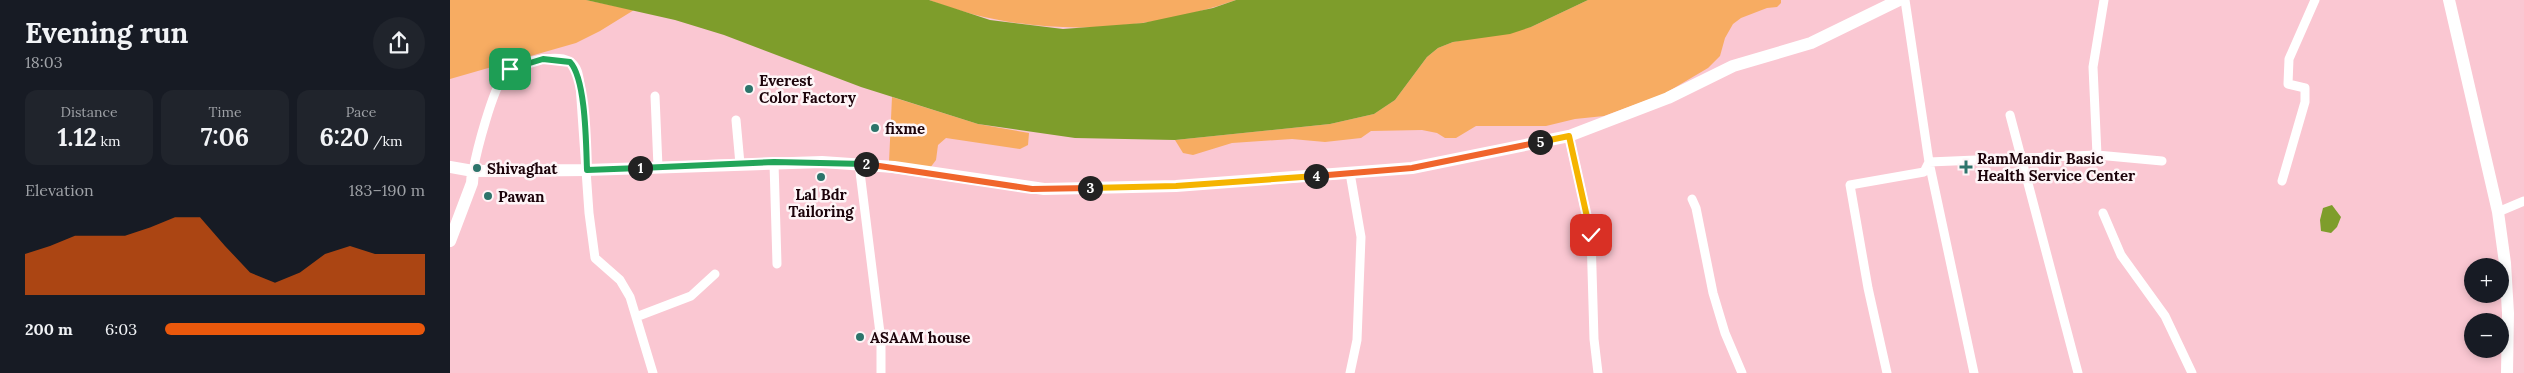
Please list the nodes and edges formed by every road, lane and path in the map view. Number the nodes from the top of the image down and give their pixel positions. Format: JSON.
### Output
{"nodes":[{"id":1,"x":1900,"y":0,"type":"edge"},
{"id":2,"x":1905,"y":0,"type":"edge"},
{"id":3,"x":2104,"y":0,"type":"edge"},
{"id":4,"x":2315,"y":0,"type":"edge"},
{"id":5,"x":2449,"y":0,"type":"edge"},
{"id":6,"x":655,"y":96,"type":"dead end"},
{"id":7,"x":2010,"y":115,"type":"dead end"},
{"id":8,"x":736,"y":120,"type":"dead end"},
{"id":9,"x":1569,"y":136,"type":"junction"},
{"id":10,"x":2097,"y":155,"type":"junction"},
{"id":11,"x":2022,"y":158,"type":"junction"},
{"id":12,"x":2162,"y":160,"type":"dead end"},
{"id":13,"x":774,"y":162,"type":"junction"},
{"id":14,"x":1929,"y":162,"type":"junction"},
{"id":15,"x":740,"y":164,"type":"junction"},
{"id":16,"x":859,"y":164,"type":"junction"},
{"id":17,"x":450,"y":167,"type":"edge"},
{"id":18,"x":658,"y":167,"type":"junction"},
{"id":19,"x":587,"y":170,"type":"junction"},
{"id":20,"x":474,"y":171,"type":"junction"},
{"id":21,"x":1350,"y":173,"type":"junction"},
{"id":22,"x":2282,"y":182,"type":"dead end"},
{"id":23,"x":1692,"y":199,"type":"dead end"},
{"id":24,"x":2524,"y":201,"type":"edge"},
{"id":25,"x":2498,"y":212,"type":"junction"},
{"id":26,"x":2103,"y":213,"type":"dead end"},
{"id":27,"x":452,"y":233,"type":"edge"},
{"id":28,"x":777,"y":264,"type":"dead end"},
{"id":29,"x":715,"y":274,"type":"dead end"},
{"id":30,"x":636,"y":317,"type":"junction"},
{"id":31,"x":653,"y":373,"type":"edge"},
{"id":32,"x":881,"y":373,"type":"edge"},
{"id":33,"x":1350,"y":373,"type":"edge"},
{"id":34,"x":1598,"y":373,"type":"edge"},
{"id":35,"x":1742,"y":373,"type":"edge"},
{"id":36,"x":1887,"y":373,"type":"edge"},
{"id":37,"x":1974,"y":373,"type":"edge"},
{"id":38,"x":2078,"y":373,"type":"edge"},
{"id":39,"x":2192,"y":373,"type":"edge"},
{"id":40,"x":2507,"y":373,"type":"edge"}],
"edges":[{"from":1,"to":9,"type":"street"},
{"from":2,"to":14,"type":"street"},
{"from":3,"to":10,"type":"street"},
{"from":4,"to":22,"type":"street"},
{"from":5,"to":25,"type":"street"},
{"from":6,"to":18,"type":"street"},
{"from":7,"to":11,"type":"street"},
{"from":8,"to":15,"type":"street"},
{"from":9,"to":21,"type":"street"},
{"from":9,"to":34,"type":"street"},
{"from":10,"to":11,"type":"street"},
{"from":10,"to":12,"type":"street"},
{"from":11,"to":14,"type":"street"},
{"from":11,"to":38,"type":"street"},
{"from":13,"to":15,"type":"street"},
{"from":13,"to":16,"type":"street"},
{"from":13,"to":28,"type":"street"},
{"from":14,"to":36,"type":"street"},
{"from":14,"to":37,"type":"street"},
{"from":15,"to":18,"type":"street"},
{"from":16,"to":21,"type":"street"},
{"from":16,"to":32,"type":"street"},
{"from":17,"to":20,"type":"street"},
{"from":18,"to":19,"type":"street"},
{"from":19,"to":20,"type":"street"},
{"from":19,"to":20,"type":"street"},
{"from":19,"to":30,"type":"street"},
{"from":20,"to":27,"type":"street"},
{"from":21,"to":33,"type":"street"},
{"from":23,"to":35,"type":"street"},
{"from":24,"to":25,"type":"street"},
{"from":25,"to":40,"type":"street"},
{"from":26,"to":39,"type":"street"},
{"from":29,"to":30,"type":"street"},
{"from":30,"to":31,"type":"street"}]}
